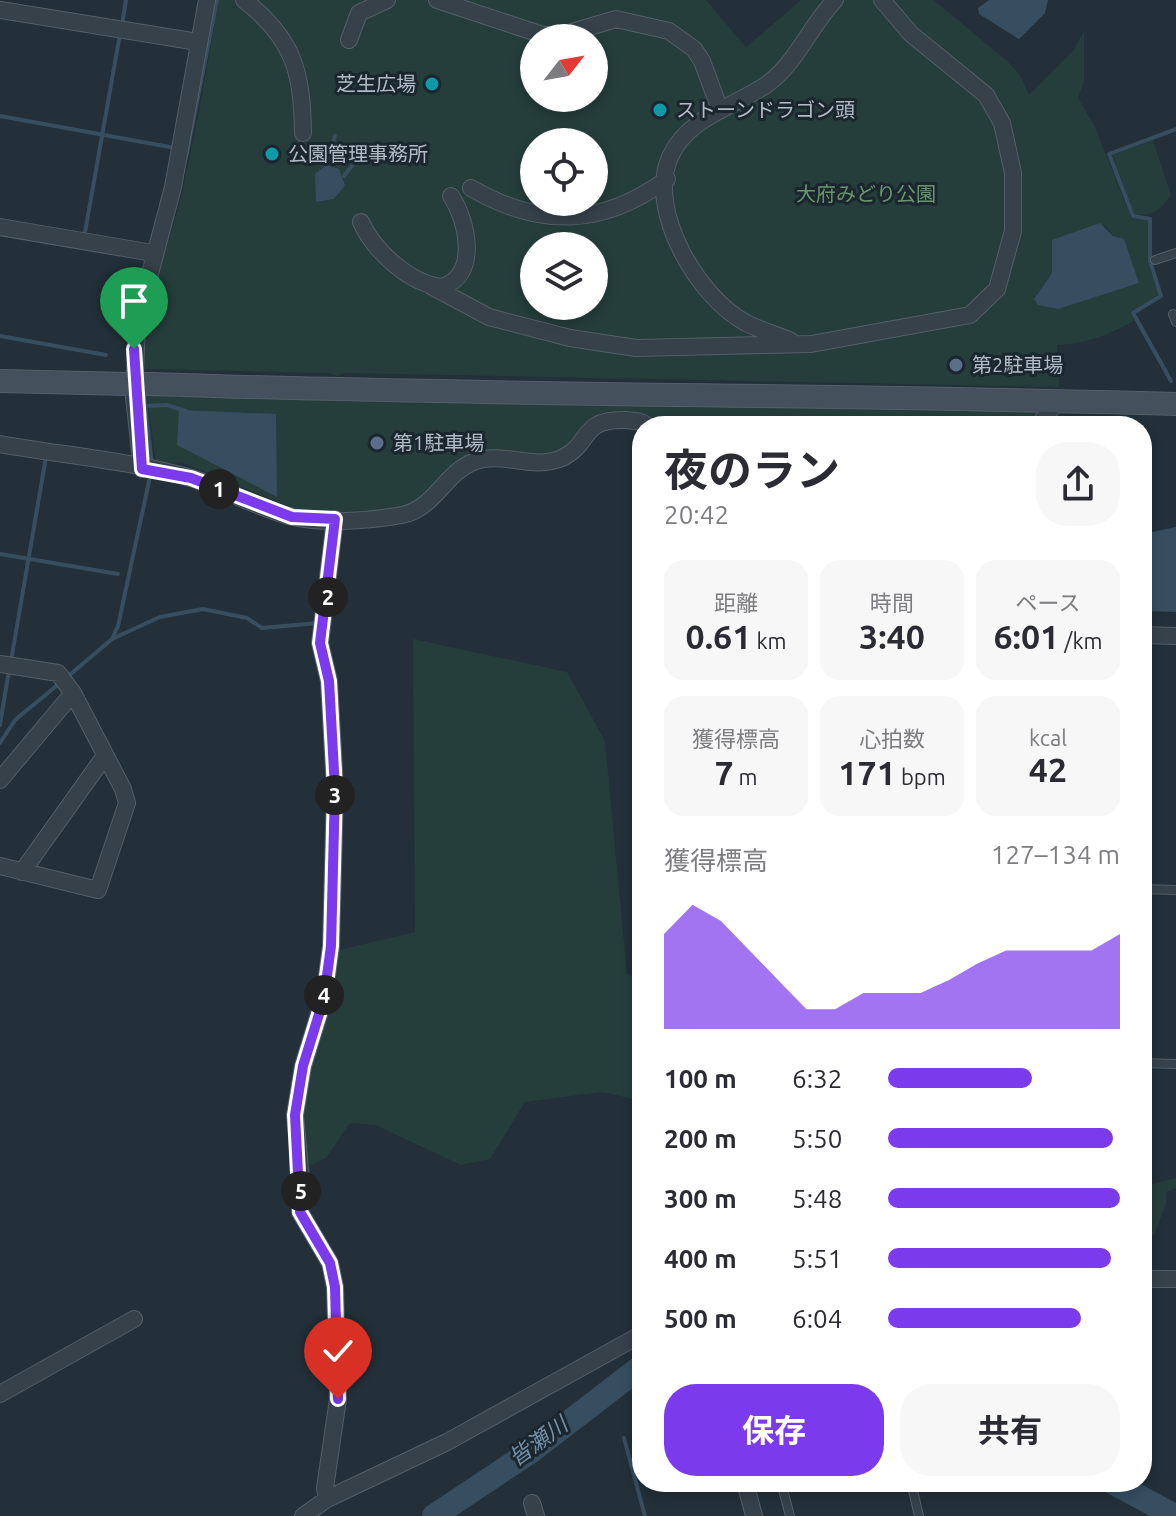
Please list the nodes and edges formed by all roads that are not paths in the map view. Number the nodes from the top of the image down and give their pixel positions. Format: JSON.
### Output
{"nodes":[{"id":1,"x":207,"y":0,"type":"edge"},
{"id":2,"x":244,"y":0,"type":"edge"},
{"id":3,"x":387,"y":0,"type":"edge"},
{"id":4,"x":437,"y":0,"type":"edge"},
{"id":5,"x":835,"y":0,"type":"edge"},
{"id":6,"x":882,"y":0,"type":"edge"},
{"id":7,"x":0,"y":10,"type":"edge"},
{"id":8,"x":349,"y":40,"type":"dead end"},
{"id":9,"x":198,"y":42,"type":"junction"},
{"id":10,"x":720,"y":110,"type":"junction"},
{"id":11,"x":303,"y":133,"type":"dead end"},
{"id":12,"x":667,"y":179,"type":"junction"},
{"id":13,"x":471,"y":188,"type":"dead end"},
{"id":14,"x":451,"y":196,"type":"dead end"},
{"id":15,"x":361,"y":222,"type":"dead end"},
{"id":16,"x":0,"y":227,"type":"edge"},
{"id":17,"x":153,"y":253,"type":"junction"},
{"id":18,"x":1176,"y":253,"type":"edge"},
{"id":19,"x":1155,"y":260,"type":"dead end"},
{"id":20,"x":431,"y":286,"type":"junction"},
{"id":21,"x":797,"y":343,"type":"junction"},
{"id":22,"x":0,"y":381,"type":"edge"},
{"id":23,"x":1058,"y":400,"type":"junction"},
{"id":24,"x":1176,"y":404,"type":"edge"},
{"id":25,"x":1046,"y":416,"type":"edge"},
{"id":26,"x":632,"y":421,"type":"edge"},
{"id":27,"x":0,"y":444,"type":"edge"},
{"id":28,"x":148,"y":470,"type":"junction"},
{"id":29,"x":335,"y":519,"type":"junction"},
{"id":30,"x":1152,"y":635,"type":"edge"},
{"id":31,"x":1176,"y":636,"type":"edge"},
{"id":32,"x":6,"y":665,"type":"edge"},
{"id":33,"x":66,"y":684,"type":"junction"},
{"id":34,"x":104,"y":757,"type":"junction"},
{"id":35,"x":0,"y":780,"type":"edge"},
{"id":36,"x":0,"y":866,"type":"edge"},
{"id":37,"x":22,"y":872,"type":"junction"},
{"id":38,"x":1152,"y":889,"type":"edge"},
{"id":39,"x":1176,"y":890,"type":"edge"},
{"id":40,"x":1152,"y":1063,"type":"edge"},
{"id":41,"x":1176,"y":1064,"type":"edge"},
{"id":42,"x":1152,"y":1279,"type":"edge"},
{"id":43,"x":1176,"y":1279,"type":"edge"},
{"id":44,"x":134,"y":1319,"type":"dead end"},
{"id":45,"x":632,"y":1340,"type":"edge"},
{"id":46,"x":0,"y":1394,"type":"edge"},
{"id":47,"x":748,"y":1492,"type":"edge"},
{"id":48,"x":784,"y":1492,"type":"edge"},
{"id":49,"x":913,"y":1492,"type":"edge"},
{"id":50,"x":327,"y":1499,"type":"junction"},
{"id":51,"x":303,"y":1516,"type":"edge"},
{"id":52,"x":754,"y":1516,"type":"edge"},
{"id":53,"x":790,"y":1516,"type":"edge"},
{"id":54,"x":919,"y":1516,"type":"edge"}],
"edges":[{"from":1,"to":9,"type":"street"},
{"from":2,"to":11,"type":"street"},
{"from":3,"to":8,"type":"street"},
{"from":4,"to":10,"type":"street"},
{"from":5,"to":10,"type":"street"},
{"from":6,"to":21,"type":"street"},
{"from":7,"to":9,"type":"street"},
{"from":9,"to":17,"type":"street"},
{"from":10,"to":12,"type":"street"},
{"from":12,"to":13,"type":"street"},
{"from":12,"to":21,"type":"street"},
{"from":14,"to":20,"type":"street"},
{"from":15,"to":20,"type":"street"},
{"from":16,"to":17,"type":"street"},
{"from":17,"to":28,"type":"street"},
{"from":18,"to":19,"type":"lane"},
{"from":20,"to":21,"type":"street"},
{"from":22,"to":23,"type":"street","bridge":true},
{"from":23,"to":24,"type":"street"},
{"from":23,"to":25,"type":"street"},
{"from":26,"to":29,"type":"street"},
{"from":27,"to":28,"type":"street"},
{"from":28,"to":29,"type":"street"},
{"from":29,"to":50,"type":"street"},
{"from":30,"to":31,"type":"street"},
{"from":32,"to":33,"type":"street"},
{"from":33,"to":34,"type":"street"},
{"from":33,"to":35,"type":"street"},
{"from":34,"to":37,"type":"street"},
{"from":34,"to":37,"type":"street"},
{"from":36,"to":37,"type":"street"},
{"from":38,"to":39,"type":"lane"},
{"from":40,"to":41,"type":"lane"},
{"from":42,"to":43,"type":"street"},
{"from":44,"to":46,"type":"street"},
{"from":45,"to":50,"type":"street"},
{"from":47,"to":52,"type":"street"},
{"from":48,"to":53,"type":"lane"},
{"from":49,"to":54,"type":"lane"},
{"from":50,"to":51,"type":"street"}]}
